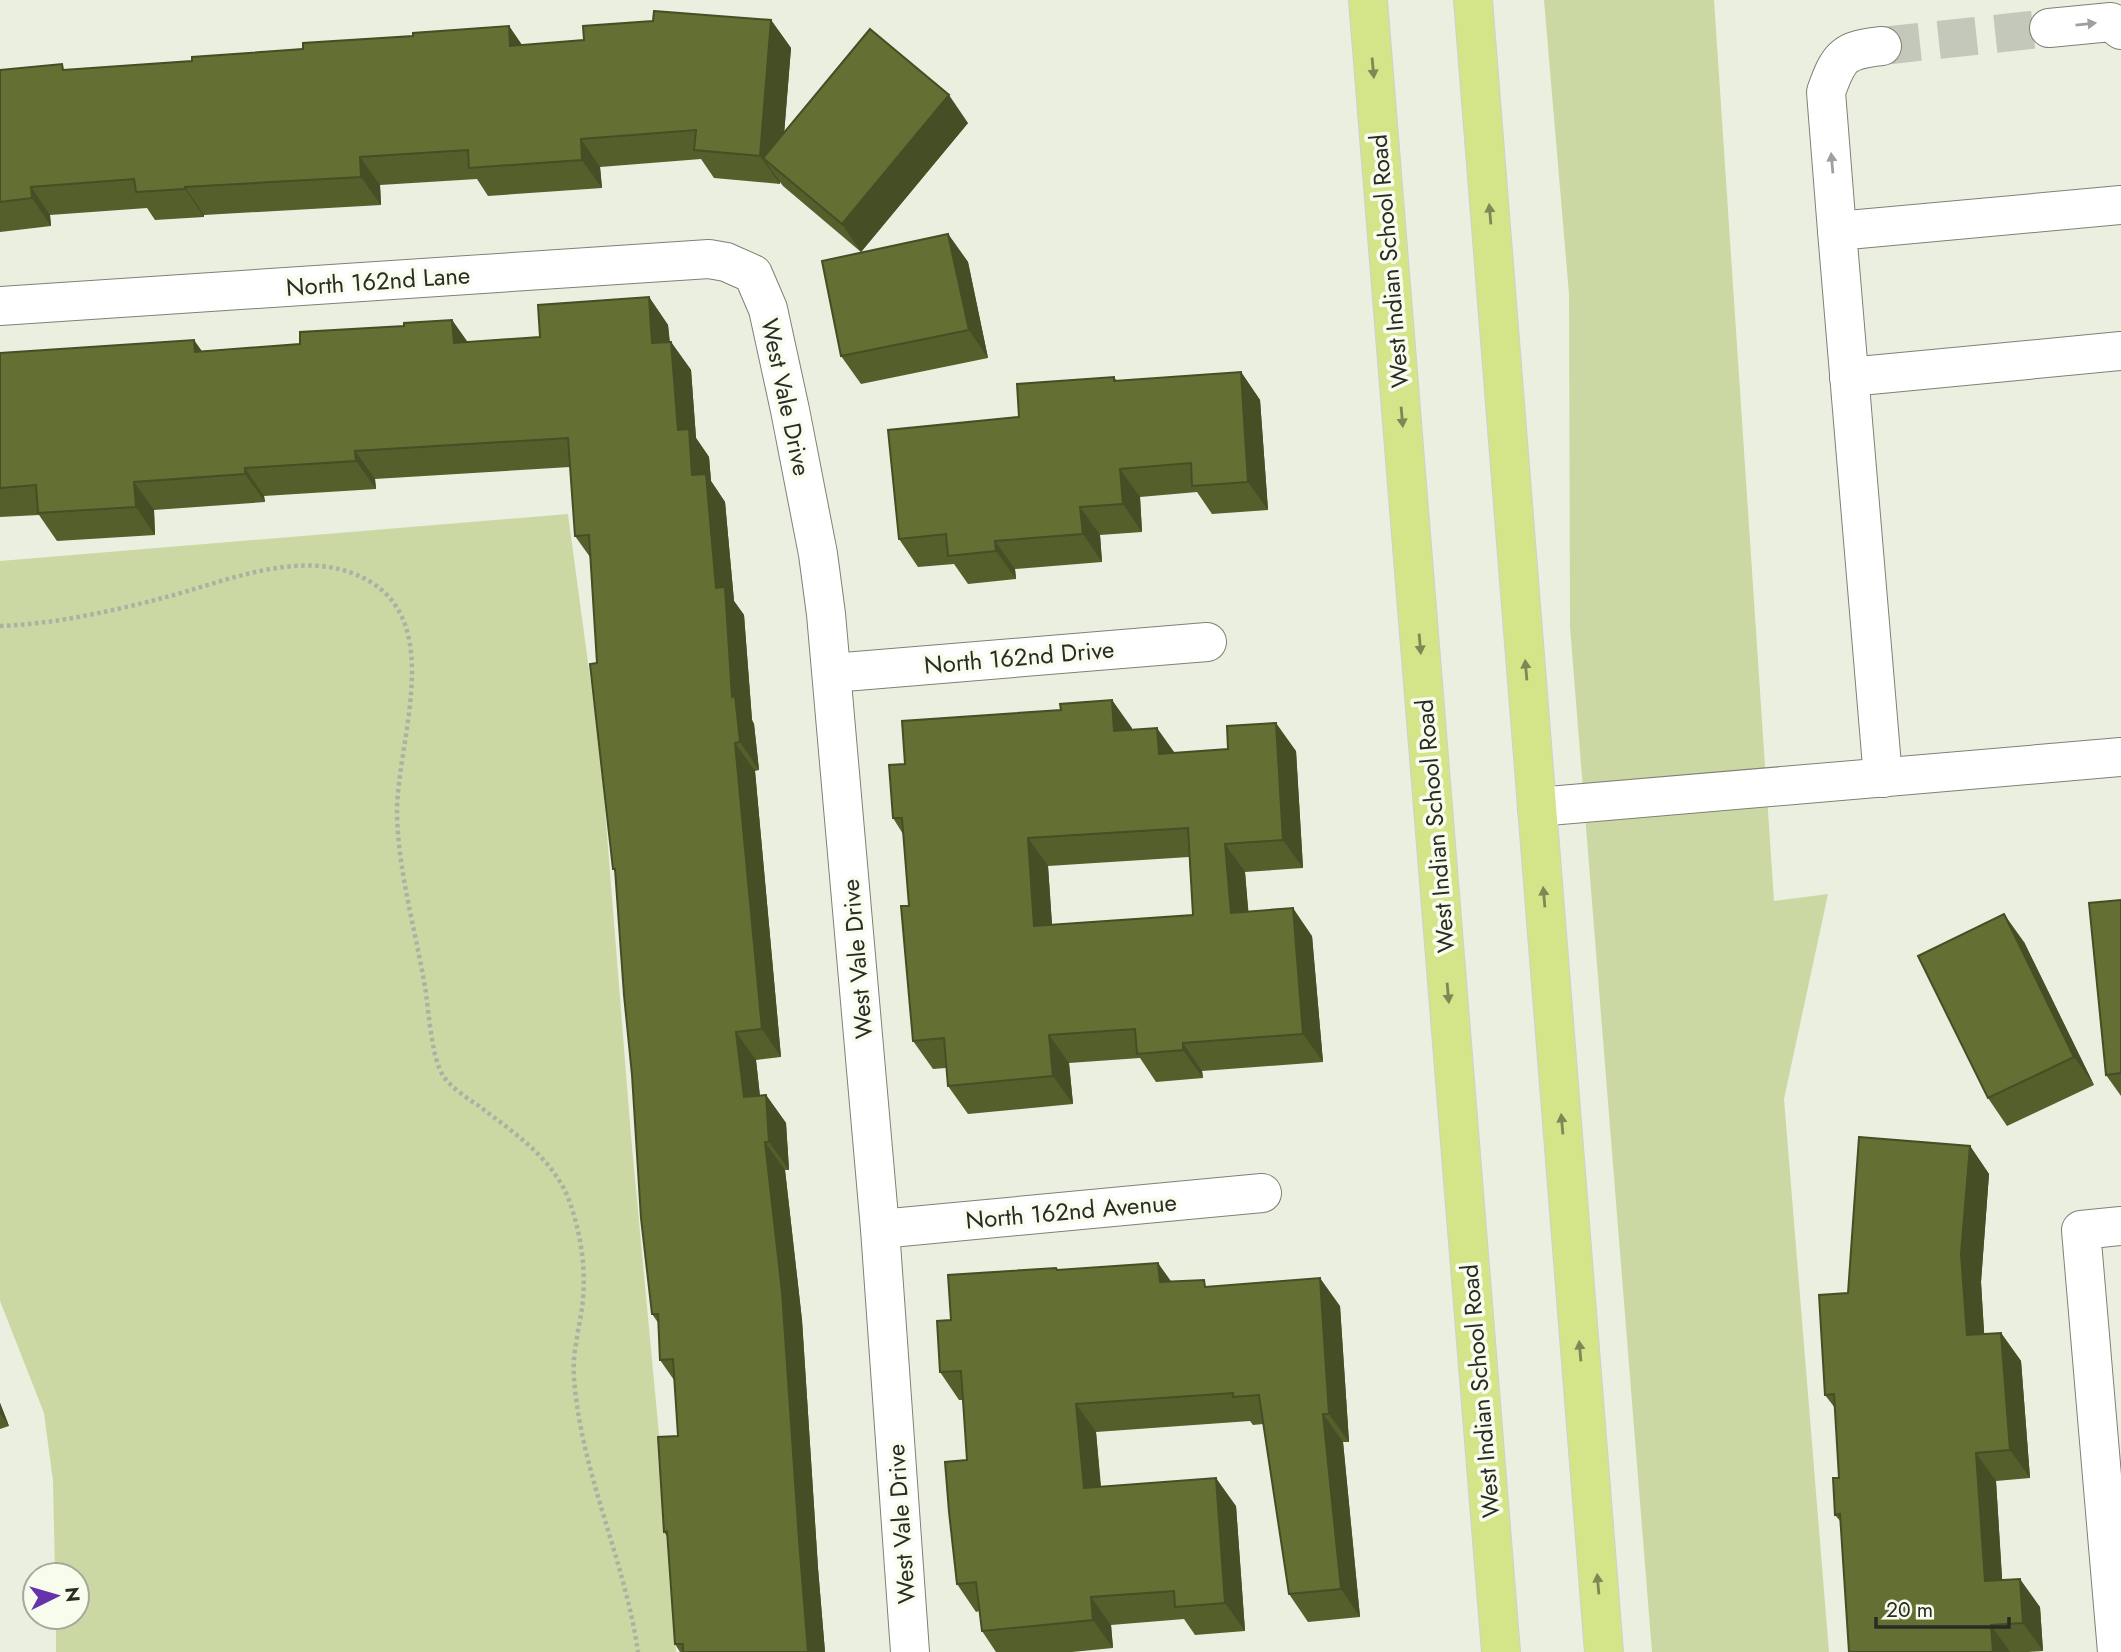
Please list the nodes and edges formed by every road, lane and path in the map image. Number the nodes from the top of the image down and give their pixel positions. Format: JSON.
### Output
{"nodes":[{"id":1,"x":1368,"y":0,"type":"edge"},
{"id":2,"x":1473,"y":0,"type":"edge"},
{"id":3,"x":2049,"y":28,"type":"tunnel mouth"},
{"id":4,"x":2121,"y":30,"type":"edge"},
{"id":5,"x":1882,"y":46,"type":"tunnel mouth"},
{"id":6,"x":2121,"y":205,"type":"edge"},
{"id":7,"x":1837,"y":231,"type":"junction"},
{"id":8,"x":753,"y":274,"type":"joint"},
{"id":9,"x":0,"y":306,"type":"edge"},
{"id":10,"x":2121,"y":351,"type":"edge"},
{"id":11,"x":1849,"y":377,"type":"junction"},
{"id":12,"x":0,"y":626,"type":"edge"},
{"id":13,"x":1207,"y":642,"type":"dead end"},
{"id":14,"x":832,"y":673,"type":"junction"},
{"id":15,"x":2121,"y":757,"type":"edge"},
{"id":16,"x":1884,"y":778,"type":"junction"},
{"id":17,"x":1537,"y":807,"type":"junction"},
{"id":18,"x":1262,"y":1193,"type":"dead end"},
{"id":19,"x":2121,"y":1226,"type":"edge"},
{"id":20,"x":880,"y":1229,"type":"junction"},
{"id":21,"x":638,"y":1652,"type":"edge"},
{"id":22,"x":910,"y":1652,"type":"edge"},
{"id":23,"x":1501,"y":1652,"type":"edge"},
{"id":24,"x":1604,"y":1652,"type":"edge"},
{"id":25,"x":2117,"y":1652,"type":"edge"}],
"edges":[{"from":1,"to":23,"type":"main road","name":"West Indian School Road","one_way":true},
{"from":17,"to":2,"type":"main road","one_way":true},
{"from":3,"to":4,"type":"street","one_way":true},
{"from":7,"to":5,"type":"street","one_way":true},
{"from":6,"to":7,"type":"street"},
{"from":7,"to":11,"type":"street"},
{"from":8,"to":9,"type":"street","name":"North 162nd Lane"},
{"from":8,"to":14,"type":"street","name":"West Vale Drive"},
{"from":10,"to":11,"type":"street"},
{"from":11,"to":16,"type":"street"},
{"from":12,"to":21,"type":"path"},
{"from":13,"to":14,"type":"street","name":"North 162nd Drive"},
{"from":14,"to":20,"type":"street","name":"West Vale Drive"},
{"from":15,"to":16,"type":"street"},
{"from":16,"to":17,"type":"street"},
{"from":24,"to":17,"type":"main road","one_way":true},
{"from":18,"to":20,"type":"street","name":"North 162nd Avenue"},
{"from":19,"to":25,"type":"street"},
{"from":20,"to":22,"type":"street","name":"West Vale Drive"}]}
